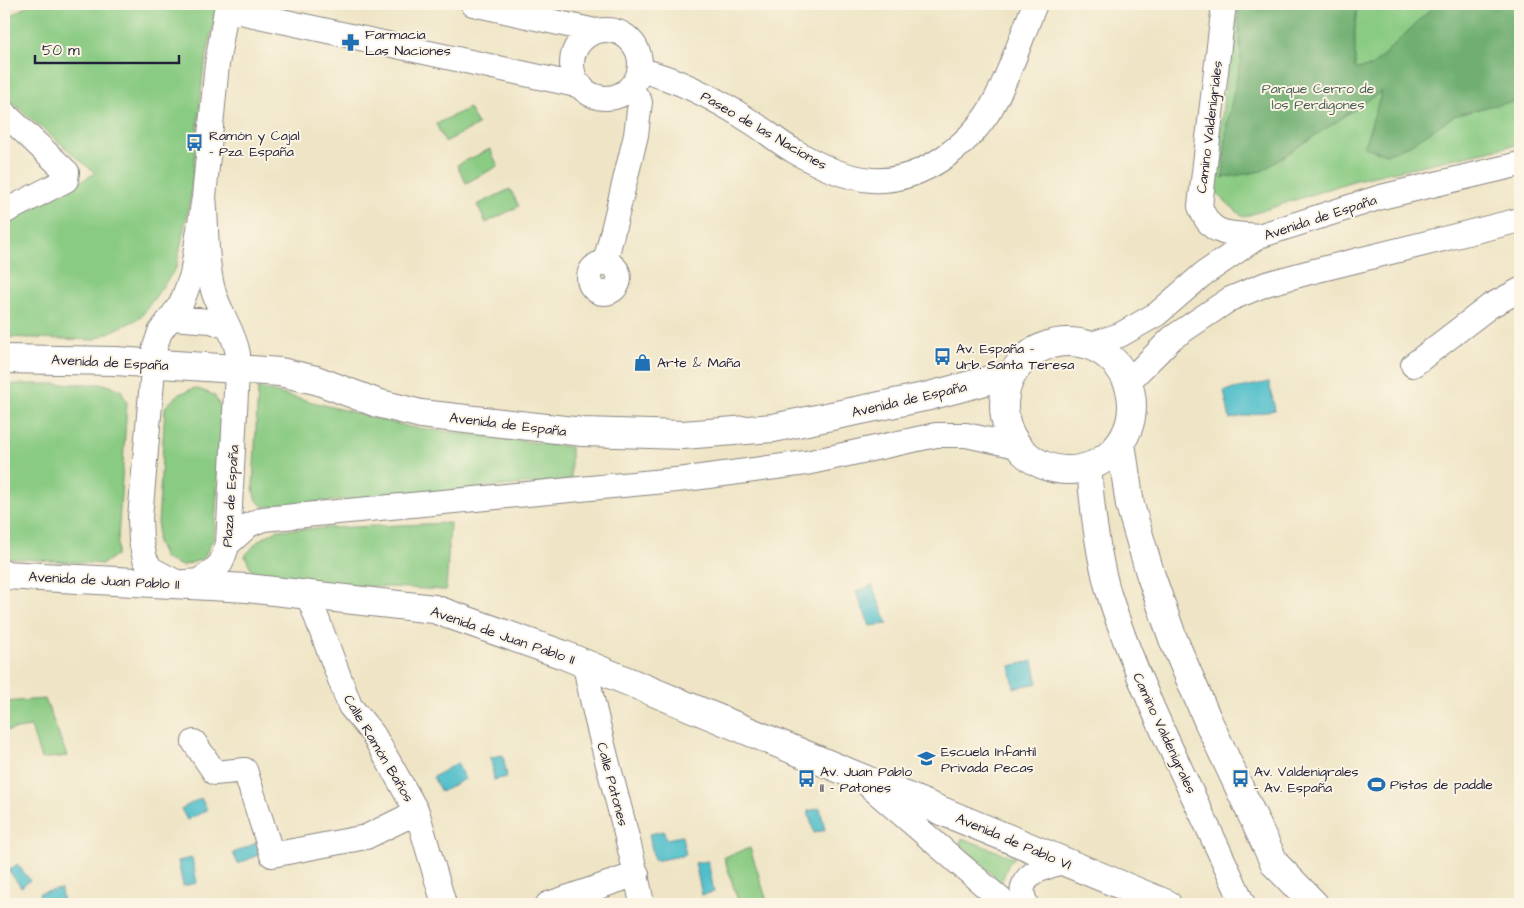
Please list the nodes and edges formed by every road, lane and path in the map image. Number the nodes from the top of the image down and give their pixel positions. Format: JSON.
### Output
{"nodes":[{"id":1,"x":473,"y":4,"type":"edge"},
{"id":2,"x":1035,"y":4,"type":"edge"},
{"id":3,"x":1224,"y":4,"type":"edge"},
{"id":4,"x":227,"y":7,"type":"edge"},
{"id":5,"x":595,"y":32,"type":"junction"},
{"id":6,"x":635,"y":79,"type":"junction"},
{"id":7,"x":581,"y":86,"type":"junction"},
{"id":8,"x":4,"y":113,"type":"edge"},
{"id":9,"x":1520,"y":164,"type":"edge"},
{"id":10,"x":204,"y":197,"type":"junction"},
{"id":11,"x":4,"y":212,"type":"edge"},
{"id":12,"x":1520,"y":220,"type":"edge"},
{"id":13,"x":1259,"y":236,"type":"junction"},
{"id":14,"x":605,"y":263,"type":"dead end"},
{"id":15,"x":1520,"y":290,"type":"edge"},
{"id":16,"x":172,"y":318,"type":"junction"},
{"id":17,"x":228,"y":326,"type":"junction"},
{"id":18,"x":1089,"y":344,"type":"junction"},
{"id":19,"x":4,"y":359,"type":"edge"},
{"id":20,"x":153,"y":365,"type":"junction"},
{"id":21,"x":1413,"y":365,"type":"dead end"},
{"id":22,"x":238,"y":368,"type":"junction"},
{"id":23,"x":1012,"y":374,"type":"junction"},
{"id":24,"x":1128,"y":382,"type":"junction"},
{"id":25,"x":1121,"y":444,"type":"junction"},
{"id":26,"x":1017,"y":446,"type":"junction"},
{"id":27,"x":1089,"y":467,"type":"junction"},
{"id":28,"x":228,"y":544,"type":"junction"},
{"id":29,"x":4,"y":575,"type":"edge"},
{"id":30,"x":178,"y":583,"type":"junction"},
{"id":31,"x":308,"y":595,"type":"junction"},
{"id":32,"x":584,"y":664,"type":"junction"},
{"id":33,"x":194,"y":742,"type":"dead end"},
{"id":34,"x":861,"y":778,"type":"junction"},
{"id":35,"x":417,"y":812,"type":"junction"},
{"id":36,"x":1063,"y":862,"type":"junction"},
{"id":37,"x":637,"y":874,"type":"junction"},
{"id":38,"x":444,"y":904,"type":"edge"},
{"id":39,"x":548,"y":904,"type":"edge"},
{"id":40,"x":642,"y":904,"type":"edge"},
{"id":41,"x":1006,"y":904,"type":"edge"},
{"id":42,"x":1026,"y":904,"type":"edge"},
{"id":43,"x":1167,"y":904,"type":"edge"},
{"id":44,"x":1243,"y":904,"type":"edge"},
{"id":45,"x":1314,"y":904,"type":"edge"}],
"edges":[{"from":1,"to":5,"type":"street"},
{"from":2,"to":6,"type":"street","name":"Paseo de las Naciones"},
{"from":3,"to":13,"type":"street","name":"Camino Valdenigriales"},
{"from":4,"to":7,"type":"street"},
{"from":4,"to":10,"type":"street"},
{"from":5,"to":6,"type":"street"},
{"from":5,"to":7,"type":"street"},
{"from":6,"to":7,"type":"street"},
{"from":6,"to":14,"type":"street"},
{"from":8,"to":11,"type":"street"},
{"from":9,"to":13,"type":"street","name":"Avenida de España"},
{"from":10,"to":16,"type":"street"},
{"from":10,"to":17,"type":"street","name":"Plaza de España"},
{"from":12,"to":24,"type":"street"},
{"from":13,"to":18,"type":"street","name":"Avenida de España"},
{"from":15,"to":21,"type":"street"},
{"from":16,"to":17,"type":"street"},
{"from":16,"to":20,"type":"street"},
{"from":17,"to":22,"type":"street","name":"Plaza de España"},
{"from":18,"to":23,"type":"main road"},
{"from":18,"to":24,"type":"main road"},
{"from":19,"to":20,"type":"main road","name":"Avenida de España"},
{"from":20,"to":22,"type":"main road","name":"Avenida de España"},
{"from":20,"to":30,"type":"street"},
{"from":22,"to":23,"type":"main road","name":"Avenida de España"},
{"from":22,"to":28,"type":"street","name":"Plaza de España"},
{"from":23,"to":26,"type":"main road"},
{"from":24,"to":25,"type":"main road"},
{"from":25,"to":27,"type":"main road"},
{"from":25,"to":45,"type":"main road"},
{"from":26,"to":27,"type":"main road"},
{"from":26,"to":28,"type":"street"},
{"from":27,"to":44,"type":"street","name":"Camino Valdenigrales"},
{"from":28,"to":30,"type":"street","name":"Plaza de España"},
{"from":29,"to":30,"type":"main road","name":"Avenida de Juan Pablo II"},
{"from":30,"to":31,"type":"main road","name":"Avenida de Juan Pablo II"},
{"from":31,"to":32,"type":"main road","name":"Avenida de Juan Pablo II"},
{"from":31,"to":35,"type":"street","name":"Calle Ramón Baños"},
{"from":32,"to":34,"type":"main road","name":"Avenida de Juan Pablo II"},
{"from":32,"to":37,"type":"street","name":"Calle Patones"},
{"from":33,"to":35,"type":"street"},
{"from":34,"to":36,"type":"main road","name":"Avenida de Pablo VI"},
{"from":34,"to":41,"type":"street"},
{"from":35,"to":38,"type":"street","name":"Calle Ramón Baños"},
{"from":36,"to":42,"type":"street"},
{"from":36,"to":43,"type":"main road","name":"Avenida de Pablo VI"},
{"from":37,"to":39,"type":"street"},
{"from":37,"to":40,"type":"street","name":"Calle Patones"}]}
